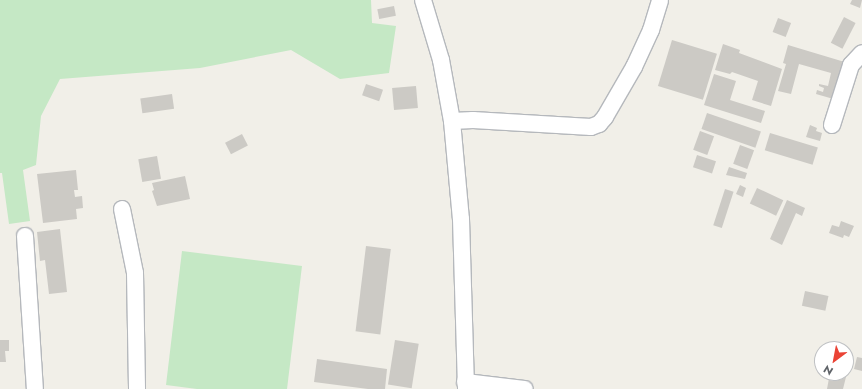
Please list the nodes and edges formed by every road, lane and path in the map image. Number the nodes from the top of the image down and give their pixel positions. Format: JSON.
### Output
{"nodes":[{"id":1,"x":423,"y":0,"type":"edge"},
{"id":2,"x":660,"y":0,"type":"edge"},
{"id":3,"x":862,"y":53,"type":"edge"},
{"id":4,"x":452,"y":121,"type":"junction"},
{"id":5,"x":832,"y":125,"type":"dead end"},
{"id":6,"x":122,"y":209,"type":"dead end"},
{"id":7,"x":25,"y":236,"type":"dead end"},
{"id":8,"x":466,"y":385,"type":"edge"},
{"id":9,"x":35,"y":389,"type":"edge"},
{"id":10,"x":137,"y":389,"type":"edge"},
{"id":11,"x":525,"y":389,"type":"edge"}],
"edges":[{"from":1,"to":4,"type":"street"},
{"from":2,"to":4,"type":"street"},
{"from":3,"to":5,"type":"street"},
{"from":4,"to":8,"type":"street"},
{"from":6,"to":10,"type":"street"},
{"from":7,"to":9,"type":"street"},
{"from":8,"to":11,"type":"street"}]}
